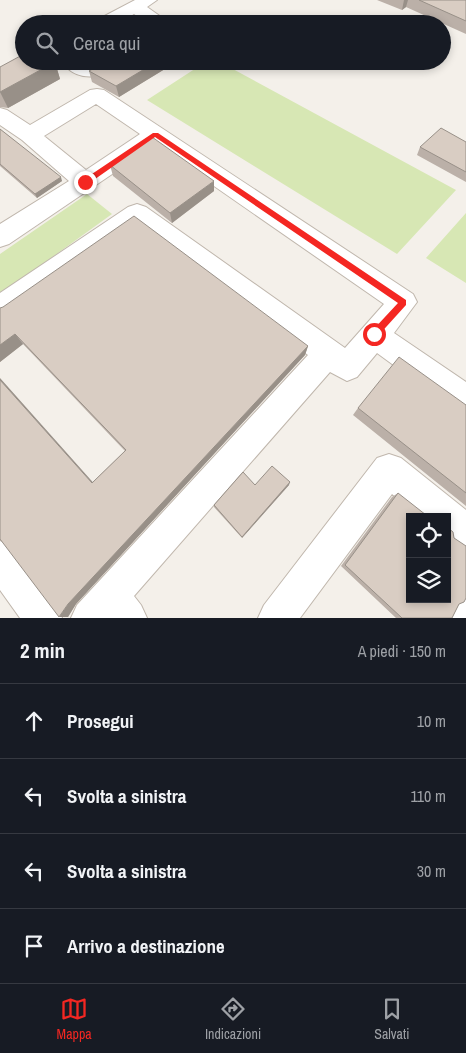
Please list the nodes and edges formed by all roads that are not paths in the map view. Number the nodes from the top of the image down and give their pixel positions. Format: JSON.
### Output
{"nodes":[{"id":1,"x":141,"y":4,"type":"edge"},
{"id":2,"x":120,"y":15,"type":"edge"},
{"id":3,"x":153,"y":15,"type":"edge"},
{"id":4,"x":2,"y":118,"type":"edge"},
{"id":5,"x":27,"y":133,"type":"junction"},
{"id":6,"x":155,"y":134,"type":"junction"},
{"id":7,"x":85,"y":182,"type":"junction"},
{"id":8,"x":0,"y":237,"type":"edge"},
{"id":9,"x":0,"y":308,"type":"edge"},
{"id":10,"x":374,"y":334,"type":"junction"},
{"id":11,"x":329,"y":352,"type":"junction"},
{"id":12,"x":466,"y":400,"type":"edge"},
{"id":13,"x":442,"y":513,"type":"edge"},
{"id":14,"x":451,"y":520,"type":"edge"},
{"id":15,"x":466,"y":532,"type":"edge"},
{"id":16,"x":0,"y":560,"type":"edge"},
{"id":17,"x":109,"y":611,"type":"edge"},
{"id":18,"x":43,"y":618,"type":"edge"},
{"id":19,"x":276,"y":618,"type":"edge"}],
"edges":[{"from":1,"to":2,"type":"lane"},
{"from":1,"to":3,"type":"lane"},
{"from":4,"to":5,"type":"lane"},
{"from":5,"to":6,"type":"lane"},
{"from":5,"to":7,"type":"lane"},
{"from":6,"to":7,"type":"lane"},
{"from":6,"to":10,"type":"lane"},
{"from":7,"to":8,"type":"lane"},
{"from":9,"to":11,"type":"lane"},
{"from":10,"to":11,"type":"lane"},
{"from":10,"to":12,"type":"lane"},
{"from":11,"to":17,"type":"lane"},
{"from":13,"to":19,"type":"lane"},
{"from":14,"to":15,"type":"lane"},
{"from":16,"to":18,"type":"lane"}]}
